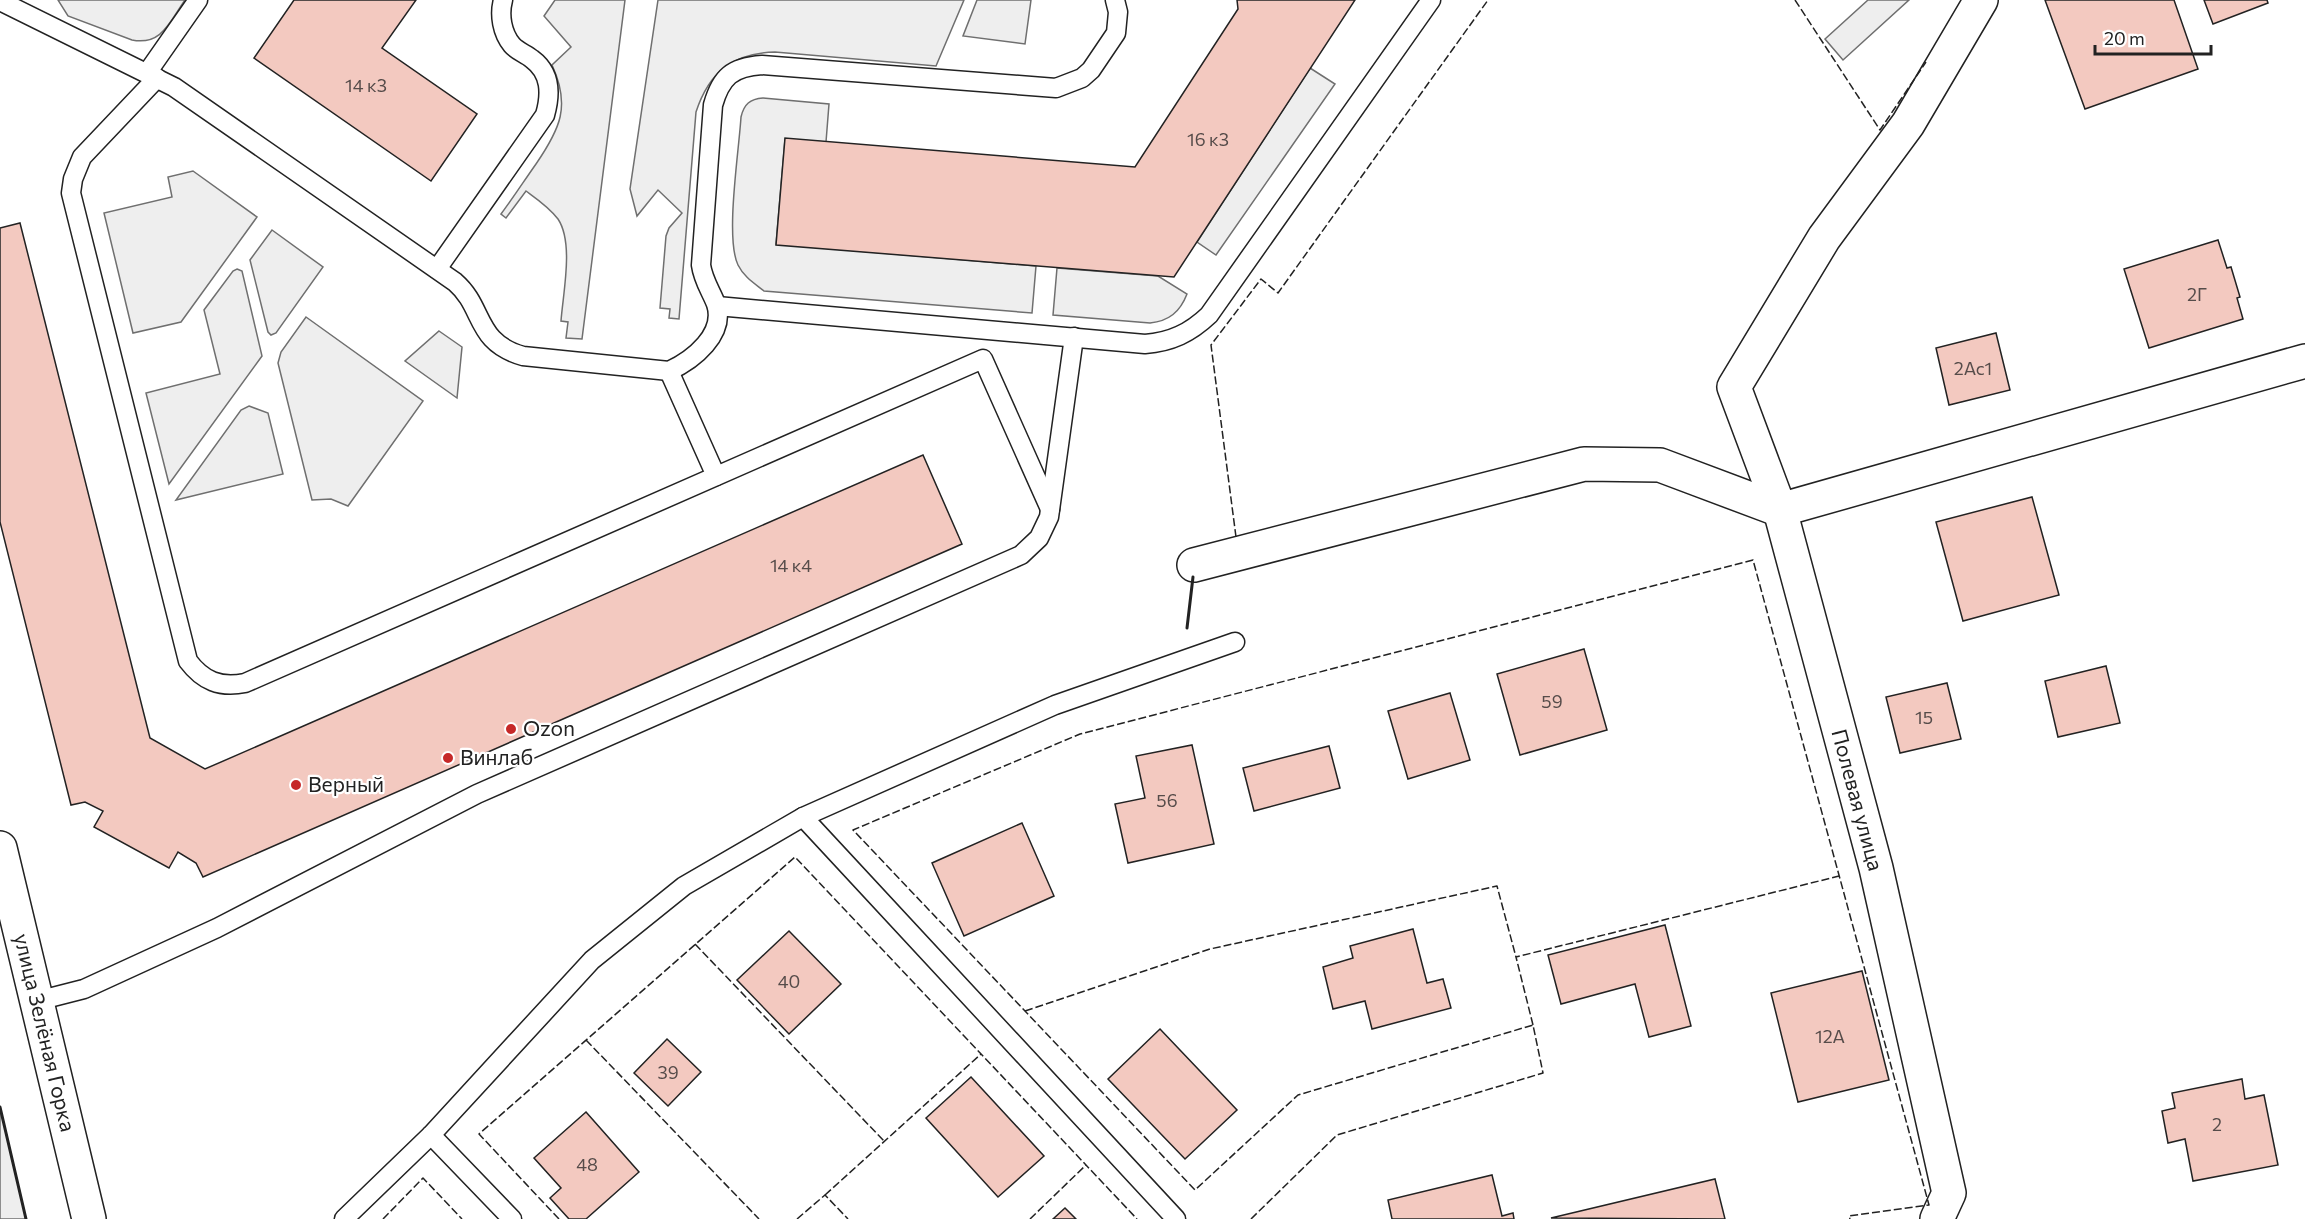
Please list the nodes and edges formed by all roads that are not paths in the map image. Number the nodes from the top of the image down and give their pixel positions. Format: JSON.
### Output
{"nodes":[{"id":1,"x":198,"y":0,"type":"edge"},
{"id":2,"x":503,"y":0,"type":"edge"},
{"id":3,"x":1115,"y":0,"type":"edge"},
{"id":4,"x":1431,"y":0,"type":"edge"},
{"id":5,"x":1982,"y":0,"type":"edge"},
{"id":6,"x":0,"y":1,"type":"edge"},
{"id":7,"x":152,"y":75,"type":"junction"},
{"id":8,"x":437,"y":269,"type":"junction"},
{"id":9,"x":717,"y":306,"type":"junction"},
{"id":10,"x":969,"y":328,"type":"junction"},
{"id":11,"x":1074,"y":337,"type":"junction"},
{"id":12,"x":983,"y":359,"type":"junction"},
{"id":13,"x":2305,"y":361,"type":"edge"},
{"id":14,"x":669,"y":371,"type":"junction"},
{"id":15,"x":716,"y":476,"type":"junction"},
{"id":16,"x":1050,"y":509,"type":"junction"},
{"id":17,"x":1779,"y":510,"type":"junction"},
{"id":18,"x":1194,"y":565,"type":"dead end"},
{"id":19,"x":1234,"y":642,"type":"dead end"},
{"id":20,"x":803,"y":818,"type":"junction"},
{"id":21,"x":0,"y":848,"type":"edge"},
{"id":22,"x":37,"y":1001,"type":"junction"},
{"id":23,"x":431,"y":1135,"type":"junction"},
{"id":24,"x":89,"y":1219,"type":"edge"},
{"id":25,"x":344,"y":1219,"type":"edge"},
{"id":26,"x":512,"y":1219,"type":"edge"},
{"id":27,"x":1176,"y":1219,"type":"edge"},
{"id":28,"x":1936,"y":1219,"type":"edge"}],
"edges":[{"from":1,"to":7,"type":"lane"},
{"from":2,"to":8,"type":"lane"},
{"from":3,"to":9,"type":"lane"},
{"from":4,"to":11,"type":"lane"},
{"from":5,"to":17,"type":"street","name":"Полевая улица"},
{"from":6,"to":7,"type":"lane"},
{"from":7,"to":8,"type":"lane"},
{"from":7,"to":15,"type":"lane"},
{"from":8,"to":14,"type":"lane"},
{"from":9,"to":10,"type":"lane"},
{"from":9,"to":14,"type":"lane"},
{"from":10,"to":11,"type":"lane"},
{"from":10,"to":12,"type":"lane"},
{"from":11,"to":16,"type":"lane"},
{"from":12,"to":15,"type":"lane"},
{"from":12,"to":16,"type":"lane"},
{"from":13,"to":17,"type":"street"},
{"from":14,"to":15,"type":"lane"},
{"from":16,"to":22,"type":"lane"},
{"from":17,"to":18,"type":"street"},
{"from":17,"to":28,"type":"street","name":"Полевая улица"},
{"from":19,"to":20,"type":"lane"},
{"from":20,"to":23,"type":"lane"},
{"from":20,"to":27,"type":"lane"},
{"from":21,"to":22,"type":"street","name":"улица Зелёная Горка"},
{"from":22,"to":24,"type":"street","name":"улица Зелёная Горка"},
{"from":23,"to":25,"type":"lane"},
{"from":23,"to":26,"type":"lane"}]}
